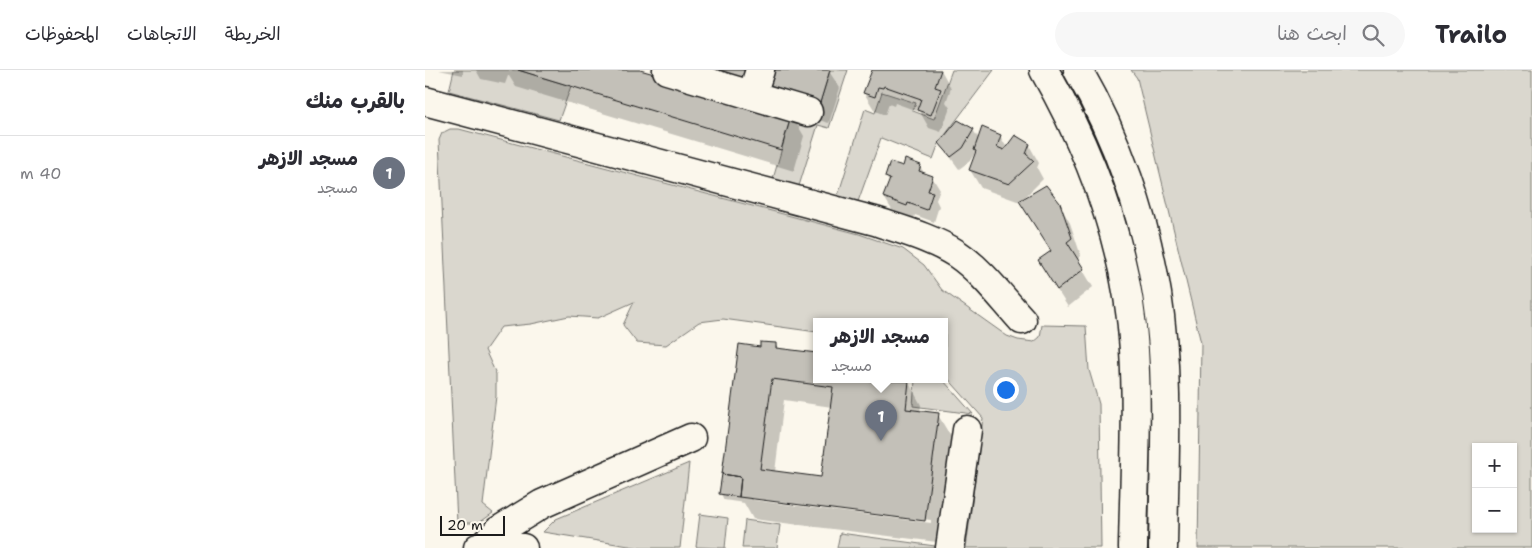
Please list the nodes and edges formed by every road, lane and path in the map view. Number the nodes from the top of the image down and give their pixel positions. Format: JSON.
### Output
{"nodes":[{"id":1,"x":667,"y":70,"type":"edge"},
{"id":2,"x":1045,"y":70,"type":"edge"},
{"id":3,"x":1078,"y":70,"type":"edge"},
{"id":4,"x":756,"y":83,"type":"edge"},
{"id":5,"x":425,"y":100,"type":"edge"},
{"id":6,"x":808,"y":112,"type":"dead end"},
{"id":7,"x":1021,"y":320,"type":"dead end"},
{"id":8,"x":967,"y":430,"type":"dead end"},
{"id":9,"x":691,"y":438,"type":"dead end"},
{"id":10,"x":481,"y":548,"type":"edge"},
{"id":11,"x":523,"y":548,"type":"edge"},
{"id":12,"x":950,"y":548,"type":"edge"},
{"id":13,"x":1133,"y":548,"type":"edge"},
{"id":14,"x":1163,"y":548,"type":"edge"}],
"edges":[{"from":1,"to":4,"type":"main road"},
{"from":2,"to":13,"type":"main road"},
{"from":3,"to":14,"type":"main road"},
{"from":4,"to":6,"type":"main road"},
{"from":5,"to":7,"type":"main road"},
{"from":8,"to":12,"type":"main road"},
{"from":9,"to":10,"type":"main road"},
{"from":10,"to":11,"type":"main road"}]}
